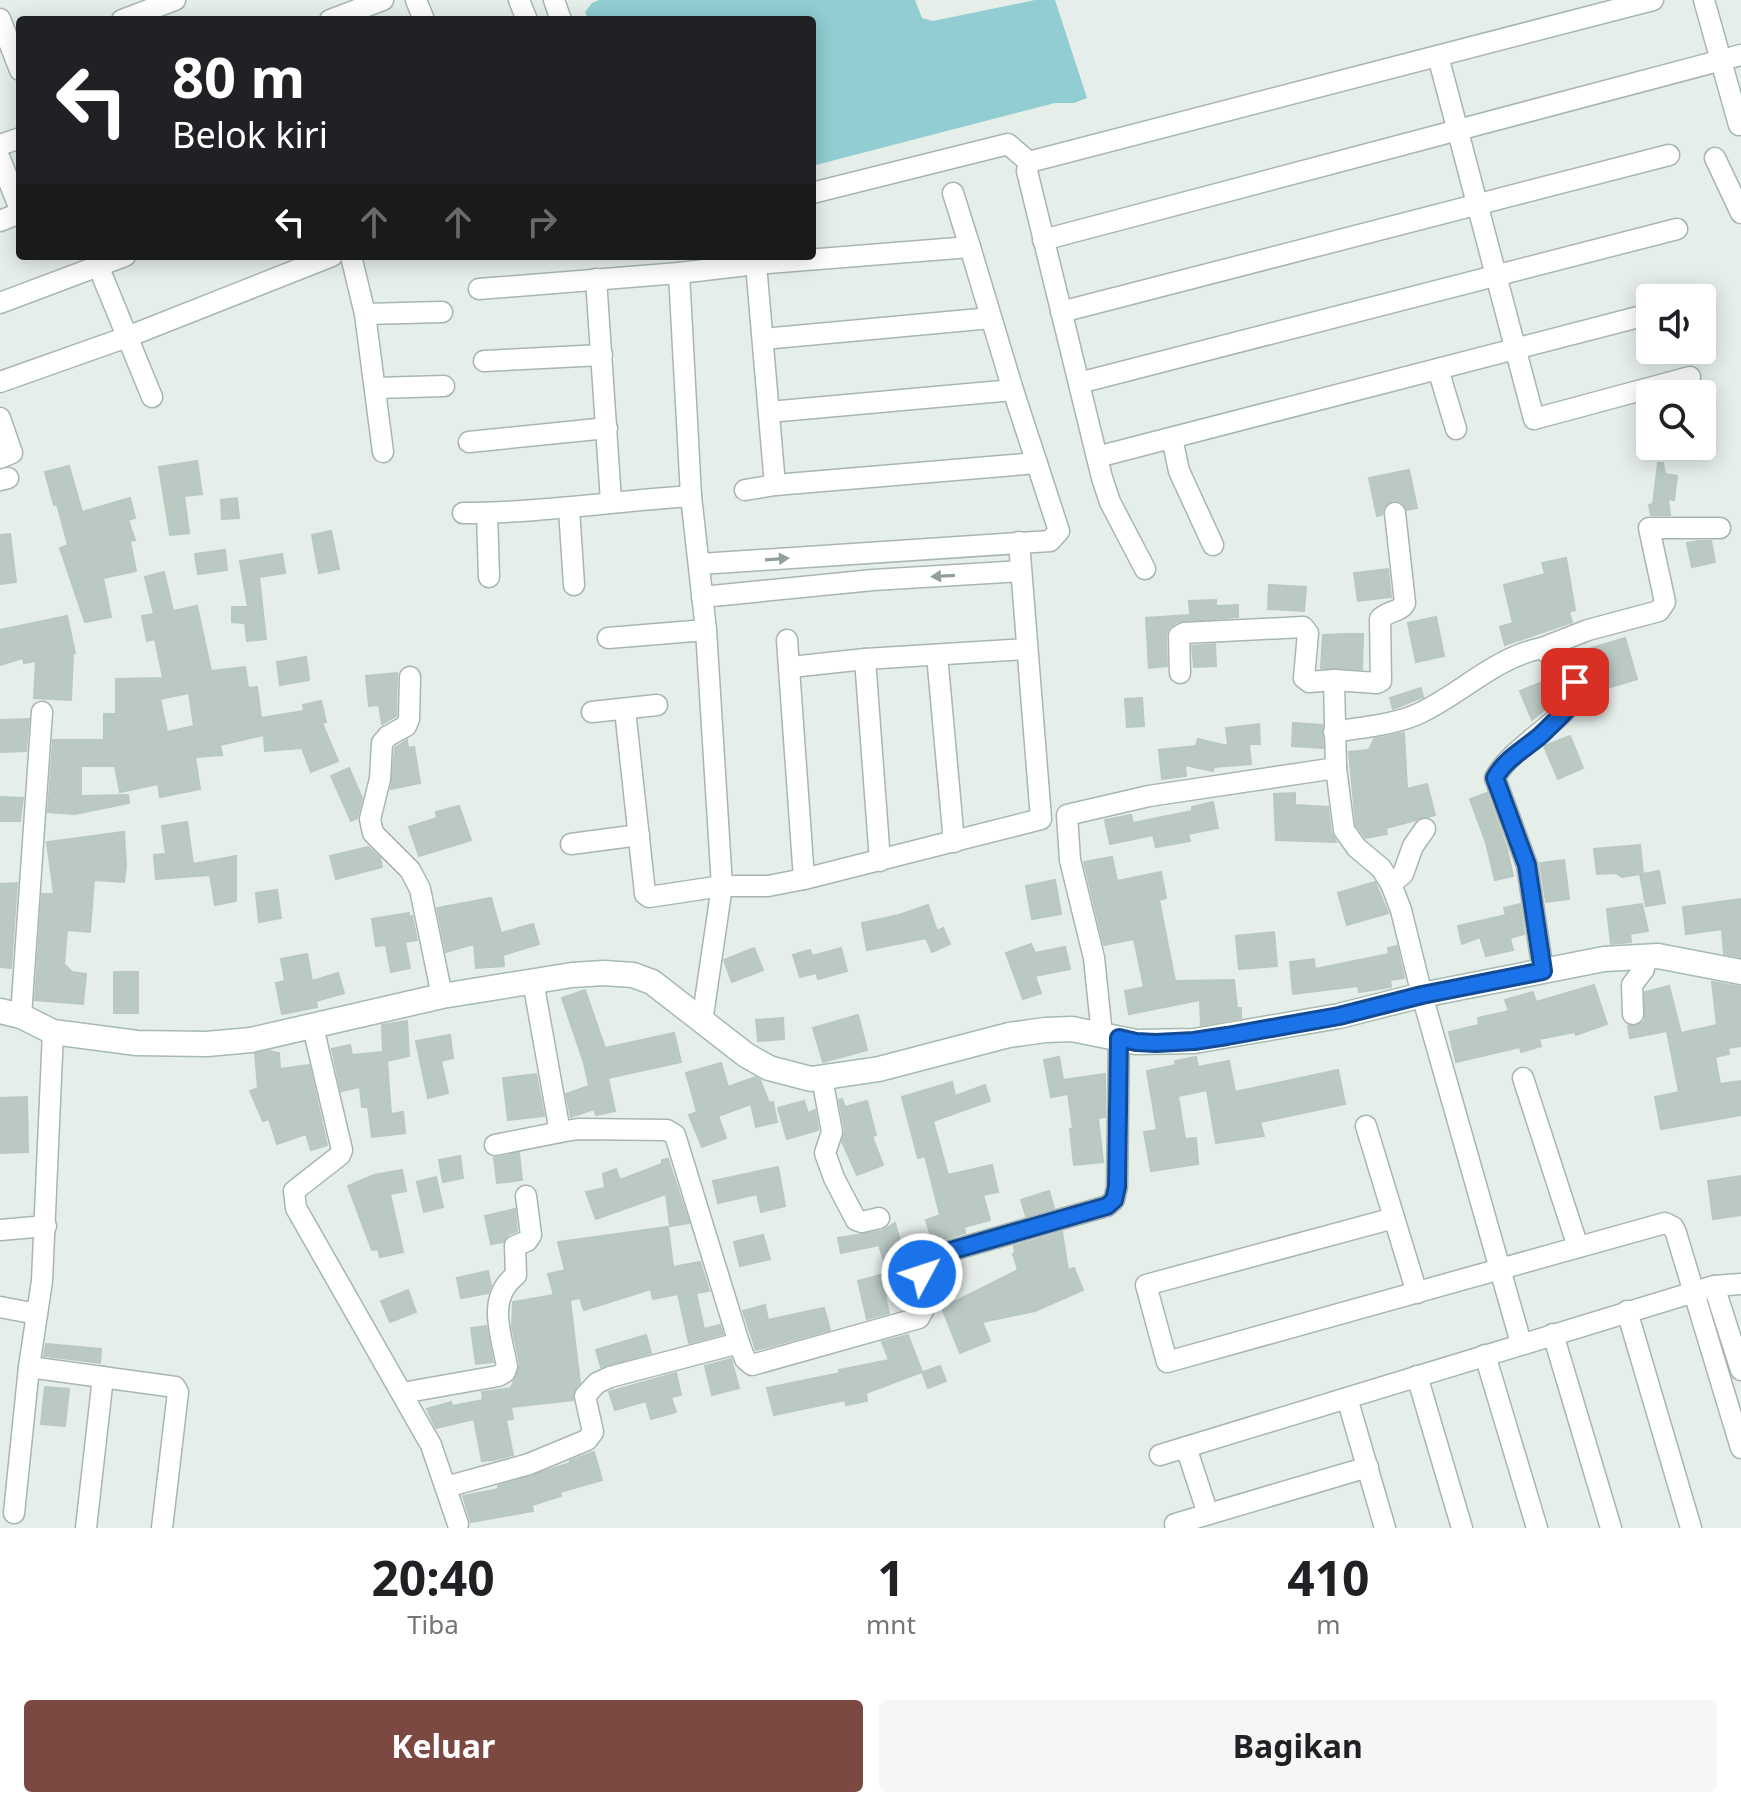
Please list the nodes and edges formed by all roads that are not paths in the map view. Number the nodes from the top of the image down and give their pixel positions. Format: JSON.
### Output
{"nodes":[{"id":1,"x":175,"y":0,"type":"edge"},
{"id":2,"x":383,"y":0,"type":"edge"},
{"id":3,"x":1653,"y":0,"type":"edge"},
{"id":4,"x":1704,"y":0,"type":"edge"},
{"id":5,"x":133,"y":16,"type":"edge"},
{"id":6,"x":341,"y":16,"type":"edge"},
{"id":7,"x":0,"y":19,"type":"edge"},
{"id":8,"x":1438,"y":56,"type":"junction"},
{"id":9,"x":1731,"y":58,"type":"edge"},
{"id":10,"x":14,"y":64,"type":"edge"},
{"id":11,"x":1739,"y":125,"type":"dead end"},
{"id":12,"x":1458,"y":130,"type":"junction"},
{"id":13,"x":1669,"y":155,"type":"dead end"},
{"id":14,"x":1715,"y":158,"type":"dead end"},
{"id":15,"x":0,"y":159,"type":"edge"},
{"id":16,"x":1029,"y":162,"type":"junction"},
{"id":17,"x":816,"y":192,"type":"edge"},
{"id":18,"x":953,"y":193,"type":"dead end"},
{"id":19,"x":16,"y":201,"type":"edge"},
{"id":20,"x":1478,"y":205,"type":"junction"},
{"id":21,"x":1741,"y":213,"type":"edge"},
{"id":22,"x":1677,"y":229,"type":"dead end"},
{"id":23,"x":1043,"y":240,"type":"junction"},
{"id":24,"x":970,"y":247,"type":"junction"},
{"id":25,"x":816,"y":259,"type":"edge"},
{"id":26,"x":322,"y":260,"type":"edge"},
{"id":27,"x":352,"y":260,"type":"edge"},
{"id":28,"x":806,"y":260,"type":"edge"},
{"id":29,"x":96,"y":261,"type":"edge"},
{"id":30,"x":756,"y":264,"type":"junction"},
{"id":31,"x":679,"y":273,"type":"junction"},
{"id":32,"x":1496,"y":276,"type":"junction"},
{"id":33,"x":596,"y":279,"type":"junction"},
{"id":34,"x":479,"y":289,"type":"dead end"},
{"id":35,"x":0,"y":303,"type":"edge"},
{"id":36,"x":442,"y":312,"type":"dead end"},
{"id":37,"x":1061,"y":312,"type":"junction"},
{"id":38,"x":365,"y":314,"type":"junction"},
{"id":39,"x":991,"y":318,"type":"junction"},
{"id":40,"x":1636,"y":318,"type":"edge"},
{"id":41,"x":127,"y":337,"type":"junction"},
{"id":42,"x":763,"y":339,"type":"junction"},
{"id":43,"x":1516,"y":349,"type":"junction"},
{"id":44,"x":602,"y":355,"type":"junction"},
{"id":45,"x":484,"y":361,"type":"dead end"},
{"id":46,"x":1438,"y":369,"type":"junction"},
{"id":47,"x":1690,"y":377,"type":"dead end"},
{"id":48,"x":0,"y":382,"type":"edge"},
{"id":49,"x":1079,"y":383,"type":"junction"},
{"id":50,"x":444,"y":386,"type":"dead end"},
{"id":51,"x":376,"y":388,"type":"junction"},
{"id":52,"x":1013,"y":390,"type":"junction"},
{"id":53,"x":152,"y":397,"type":"dead end"},
{"id":54,"x":769,"y":412,"type":"junction"},
{"id":55,"x":0,"y":418,"type":"edge"},
{"id":56,"x":607,"y":428,"type":"junction"},
{"id":57,"x":1456,"y":429,"type":"dead end"},
{"id":58,"x":1172,"y":438,"type":"junction"},
{"id":59,"x":469,"y":442,"type":"dead end"},
{"id":60,"x":383,"y":452,"type":"dead end"},
{"id":61,"x":1097,"y":457,"type":"junction"},
{"id":62,"x":0,"y":458,"type":"edge"},
{"id":63,"x":1037,"y":463,"type":"junction"},
{"id":64,"x":775,"y":485,"type":"junction"},
{"id":65,"x":745,"y":490,"type":"dead end"},
{"id":66,"x":691,"y":496,"type":"junction"},
{"id":67,"x":611,"y":501,"type":"junction"},
{"id":68,"x":569,"y":509,"type":"junction"},
{"id":69,"x":463,"y":513,"type":"dead end"},
{"id":70,"x":487,"y":513,"type":"junction"},
{"id":71,"x":1395,"y":513,"type":"dead end"},
{"id":72,"x":1720,"y":528,"type":"dead end"},
{"id":73,"x":1019,"y":542,"type":"junction"},
{"id":74,"x":1213,"y":545,"type":"dead end"},
{"id":75,"x":700,"y":564,"type":"junction"},
{"id":76,"x":1145,"y":569,"type":"dead end"},
{"id":77,"x":1021,"y":571,"type":"junction"},
{"id":78,"x":489,"y":577,"type":"dead end"},
{"id":79,"x":574,"y":585,"type":"dead end"},
{"id":80,"x":702,"y":597,"type":"junction"},
{"id":81,"x":706,"y":630,"type":"junction"},
{"id":82,"x":608,"y":638,"type":"dead end"},
{"id":83,"x":787,"y":640,"type":"dead end"},
{"id":84,"x":1542,"y":648,"type":"junction"},
{"id":85,"x":1027,"y":649,"type":"junction"},
{"id":86,"x":937,"y":655,"type":"junction"},
{"id":87,"x":865,"y":659,"type":"junction"},
{"id":88,"x":791,"y":667,"type":"junction"},
{"id":89,"x":1180,"y":673,"type":"dead end"},
{"id":90,"x":410,"y":677,"type":"dead end"},
{"id":91,"x":1334,"y":680,"type":"junction"},
{"id":92,"x":657,"y":705,"type":"dead end"},
{"id":93,"x":625,"y":710,"type":"junction"},
{"id":94,"x":42,"y":712,"type":"dead end"},
{"id":95,"x":592,"y":712,"type":"dead end"},
{"id":96,"x":1334,"y":732,"type":"junction"},
{"id":97,"x":1336,"y":768,"type":"junction"},
{"id":98,"x":1067,"y":815,"type":"junction"},
{"id":99,"x":1041,"y":819,"type":"junction"},
{"id":100,"x":1425,"y":829,"type":"dead end"},
{"id":101,"x":639,"y":835,"type":"junction"},
{"id":102,"x":954,"y":842,"type":"junction"},
{"id":103,"x":571,"y":844,"type":"dead end"},
{"id":104,"x":880,"y":861,"type":"junction"},
{"id":105,"x":804,"y":879,"type":"junction"},
{"id":106,"x":1391,"y":884,"type":"junction"},
{"id":107,"x":722,"y":886,"type":"junction"},
{"id":108,"x":1642,"y":956,"type":"junction"},
{"id":109,"x":1543,"y":971,"type":"junction"},
{"id":110,"x":1741,"y":972,"type":"edge"},
{"id":111,"x":533,"y":981,"type":"junction"},
{"id":112,"x":1422,"y":995,"type":"junction"},
{"id":113,"x":442,"y":996,"type":"junction"},
{"id":114,"x":11,"y":1013,"type":"edge"},
{"id":115,"x":1633,"y":1014,"type":"dead end"},
{"id":116,"x":702,"y":1022,"type":"junction"},
{"id":117,"x":313,"y":1027,"type":"junction"},
{"id":118,"x":53,"y":1032,"type":"junction"},
{"id":119,"x":1111,"y":1037,"type":"junction"},
{"id":120,"x":822,"y":1078,"type":"junction"},
{"id":121,"x":1523,"y":1078,"type":"dead end"},
{"id":122,"x":1366,"y":1126,"type":"dead end"},
{"id":123,"x":560,"y":1132,"type":"junction"},
{"id":124,"x":495,"y":1145,"type":"dead end"},
{"id":125,"x":526,"y":1196,"type":"dead end"},
{"id":126,"x":879,"y":1218,"type":"dead end"},
{"id":127,"x":1394,"y":1218,"type":"junction"},
{"id":128,"x":46,"y":1226,"type":"junction"},
{"id":129,"x":0,"y":1230,"type":"edge"},
{"id":130,"x":1578,"y":1247,"type":"junction"},
{"id":131,"x":1500,"y":1268,"type":"junction"},
{"id":132,"x":1741,"y":1284,"type":"edge"},
{"id":133,"x":1704,"y":1289,"type":"junction"},
{"id":134,"x":1417,"y":1293,"type":"junction"},
{"id":135,"x":0,"y":1307,"type":"edge"},
{"id":136,"x":1627,"y":1311,"type":"junction"},
{"id":137,"x":37,"y":1314,"type":"junction"},
{"id":138,"x":1553,"y":1334,"type":"junction"},
{"id":139,"x":739,"y":1343,"type":"junction"},
{"id":140,"x":1521,"y":1343,"type":"junction"},
{"id":141,"x":1485,"y":1355,"type":"junction"},
{"id":142,"x":1740,"y":1363,"type":"edge"},
{"id":143,"x":29,"y":1367,"type":"junction"},
{"id":144,"x":1417,"y":1376,"type":"junction"},
{"id":145,"x":103,"y":1377,"type":"junction"},
{"id":146,"x":402,"y":1393,"type":"junction"},
{"id":147,"x":1347,"y":1398,"type":"junction"},
{"id":148,"x":1186,"y":1447,"type":"junction"},
{"id":149,"x":1741,"y":1448,"type":"edge"},
{"id":150,"x":1160,"y":1455,"type":"dead end"},
{"id":151,"x":1368,"y":1467,"type":"junction"},
{"id":152,"x":446,"y":1487,"type":"junction"},
{"id":153,"x":14,"y":1513,"type":"dead end"},
{"id":154,"x":1208,"y":1514,"type":"junction"},
{"id":155,"x":458,"y":1524,"type":"dead end"},
{"id":156,"x":1175,"y":1524,"type":"dead end"},
{"id":157,"x":86,"y":1528,"type":"edge"},
{"id":158,"x":162,"y":1528,"type":"edge"},
{"id":159,"x":1385,"y":1528,"type":"edge"},
{"id":160,"x":1462,"y":1528,"type":"edge"},
{"id":161,"x":1537,"y":1528,"type":"edge"},
{"id":162,"x":1611,"y":1528,"type":"edge"},
{"id":163,"x":1691,"y":1528,"type":"edge"}],
"edges":[{"from":1,"to":5,"type":"street"},
{"from":2,"to":6,"type":"street"},
{"from":3,"to":8,"type":"street"},
{"from":4,"to":9,"type":"street"},
{"from":7,"to":10,"type":"street"},
{"from":8,"to":12,"type":"street"},
{"from":8,"to":16,"type":"street"},
{"from":9,"to":11,"type":"street"},
{"from":9,"to":12,"type":"street"},
{"from":12,"to":20,"type":"street"},
{"from":12,"to":23,"type":"street"},
{"from":13,"to":20,"type":"street"},
{"from":14,"to":21,"type":"street"},
{"from":15,"to":19,"type":"street"},
{"from":16,"to":17,"type":"street"},
{"from":16,"to":23,"type":"street"},
{"from":18,"to":24,"type":"street"},
{"from":20,"to":32,"type":"street"},
{"from":20,"to":37,"type":"street"},
{"from":22,"to":32,"type":"street"},
{"from":23,"to":37,"type":"street"},
{"from":24,"to":25,"type":"street"},
{"from":24,"to":39,"type":"street"},
{"from":26,"to":41,"type":"street"},
{"from":27,"to":38,"type":"street"},
{"from":28,"to":30,"type":"street"},
{"from":29,"to":35,"type":"street"},
{"from":29,"to":41,"type":"street"},
{"from":30,"to":31,"type":"street"},
{"from":30,"to":42,"type":"street"},
{"from":31,"to":33,"type":"street"},
{"from":31,"to":66,"type":"street"},
{"from":32,"to":43,"type":"street"},
{"from":32,"to":49,"type":"street"},
{"from":33,"to":34,"type":"street"},
{"from":33,"to":44,"type":"street"},
{"from":36,"to":38,"type":"street"},
{"from":37,"to":49,"type":"street"},
{"from":38,"to":51,"type":"street"},
{"from":39,"to":42,"type":"street"},
{"from":39,"to":52,"type":"street"},
{"from":40,"to":43,"type":"street"},
{"from":41,"to":48,"type":"street"},
{"from":41,"to":53,"type":"street"},
{"from":42,"to":54,"type":"street"},
{"from":43,"to":46,"type":"street"},
{"from":43,"to":47,"type":"street"},
{"from":44,"to":45,"type":"street"},
{"from":44,"to":56,"type":"street"},
{"from":46,"to":57,"type":"street"},
{"from":46,"to":58,"type":"street"},
{"from":49,"to":61,"type":"street"},
{"from":50,"to":51,"type":"street"},
{"from":51,"to":60,"type":"street"},
{"from":52,"to":54,"type":"street"},
{"from":52,"to":63,"type":"street"},
{"from":54,"to":64,"type":"street"},
{"from":55,"to":62,"type":"street"},
{"from":56,"to":59,"type":"street"},
{"from":56,"to":67,"type":"street"},
{"from":58,"to":61,"type":"street"},
{"from":58,"to":74,"type":"street"},
{"from":61,"to":76,"type":"street"},
{"from":63,"to":64,"type":"street"},
{"from":63,"to":73,"type":"street"},
{"from":64,"to":65,"type":"street"},
{"from":66,"to":67,"type":"street"},
{"from":66,"to":75,"type":"street"},
{"from":67,"to":68,"type":"street"},
{"from":68,"to":70,"type":"street"},
{"from":68,"to":79,"type":"street"},
{"from":69,"to":70,"type":"street"},
{"from":70,"to":78,"type":"street"},
{"from":71,"to":91,"type":"street"},
{"from":72,"to":84,"type":"street"},
{"from":75,"to":73,"type":"street","one_way":true},
{"from":73,"to":77,"type":"street"},
{"from":75,"to":80,"type":"street"},
{"from":77,"to":80,"type":"street","one_way":true},
{"from":77,"to":85,"type":"street"},
{"from":80,"to":81,"type":"street"},
{"from":81,"to":82,"type":"street"},
{"from":81,"to":107,"type":"street"},
{"from":83,"to":88,"type":"street"},
{"from":84,"to":96,"type":"street"},
{"from":84,"to":109,"type":"street"},
{"from":85,"to":86,"type":"street"},
{"from":85,"to":99,"type":"street"},
{"from":86,"to":87,"type":"street"},
{"from":86,"to":102,"type":"street"},
{"from":87,"to":88,"type":"street"},
{"from":87,"to":104,"type":"street"},
{"from":88,"to":105,"type":"street"},
{"from":89,"to":91,"type":"street"},
{"from":90,"to":113,"type":"street"},
{"from":91,"to":96,"type":"street"},
{"from":92,"to":93,"type":"street"},
{"from":93,"to":95,"type":"street"},
{"from":93,"to":101,"type":"street"},
{"from":94,"to":114,"type":"street"},
{"from":96,"to":97,"type":"street"},
{"from":97,"to":98,"type":"street"},
{"from":97,"to":106,"type":"street"},
{"from":98,"to":99,"type":"street"},
{"from":98,"to":119,"type":"street"},
{"from":99,"to":102,"type":"street"},
{"from":100,"to":106,"type":"street"},
{"from":101,"to":103,"type":"street"},
{"from":101,"to":107,"type":"street"},
{"from":102,"to":104,"type":"street"},
{"from":104,"to":105,"type":"street"},
{"from":105,"to":107,"type":"street"},
{"from":106,"to":112,"type":"street"},
{"from":107,"to":116,"type":"street"},
{"from":108,"to":109,"type":"street"},
{"from":108,"to":110,"type":"street"},
{"from":108,"to":115,"type":"street"},
{"from":109,"to":112,"type":"street"},
{"from":111,"to":113,"type":"street"},
{"from":111,"to":116,"type":"street"},
{"from":111,"to":123,"type":"street"},
{"from":112,"to":119,"type":"street"},
{"from":112,"to":131,"type":"street"},
{"from":113,"to":117,"type":"street"},
{"from":114,"to":118,"type":"street"},
{"from":116,"to":120,"type":"street"},
{"from":117,"to":118,"type":"street"},
{"from":117,"to":146,"type":"street"},
{"from":118,"to":128,"type":"street"},
{"from":119,"to":120,"type":"street"},
{"from":119,"to":139,"type":"street"},
{"from":120,"to":126,"type":"street"},
{"from":121,"to":130,"type":"street"},
{"from":122,"to":127,"type":"street"},
{"from":123,"to":124,"type":"street"},
{"from":123,"to":139,"type":"street"},
{"from":125,"to":146,"type":"street"},
{"from":127,"to":134,"type":"street"},
{"from":127,"to":134,"type":"street"},
{"from":128,"to":129,"type":"street"},
{"from":128,"to":137,"type":"street"},
{"from":130,"to":131,"type":"street"},
{"from":130,"to":133,"type":"street"},
{"from":131,"to":134,"type":"street"},
{"from":131,"to":140,"type":"street"},
{"from":132,"to":133,"type":"street"},
{"from":133,"to":136,"type":"street"},
{"from":133,"to":142,"type":"street"},
{"from":133,"to":149,"type":"street"},
{"from":135,"to":137,"type":"street"},
{"from":136,"to":138,"type":"street"},
{"from":136,"to":163,"type":"street"},
{"from":137,"to":143,"type":"street"},
{"from":138,"to":140,"type":"street"},
{"from":138,"to":162,"type":"street"},
{"from":139,"to":152,"type":"street"},
{"from":140,"to":141,"type":"street"},
{"from":141,"to":144,"type":"street"},
{"from":141,"to":161,"type":"street"},
{"from":143,"to":145,"type":"street"},
{"from":143,"to":153,"type":"street"},
{"from":144,"to":147,"type":"street"},
{"from":144,"to":160,"type":"street"},
{"from":145,"to":157,"type":"street"},
{"from":145,"to":158,"type":"street"},
{"from":146,"to":152,"type":"street"},
{"from":147,"to":148,"type":"street"},
{"from":147,"to":151,"type":"street"},
{"from":148,"to":150,"type":"street"},
{"from":148,"to":154,"type":"street"},
{"from":151,"to":154,"type":"street"},
{"from":151,"to":159,"type":"street"},
{"from":152,"to":155,"type":"street"},
{"from":154,"to":156,"type":"street"}]}
